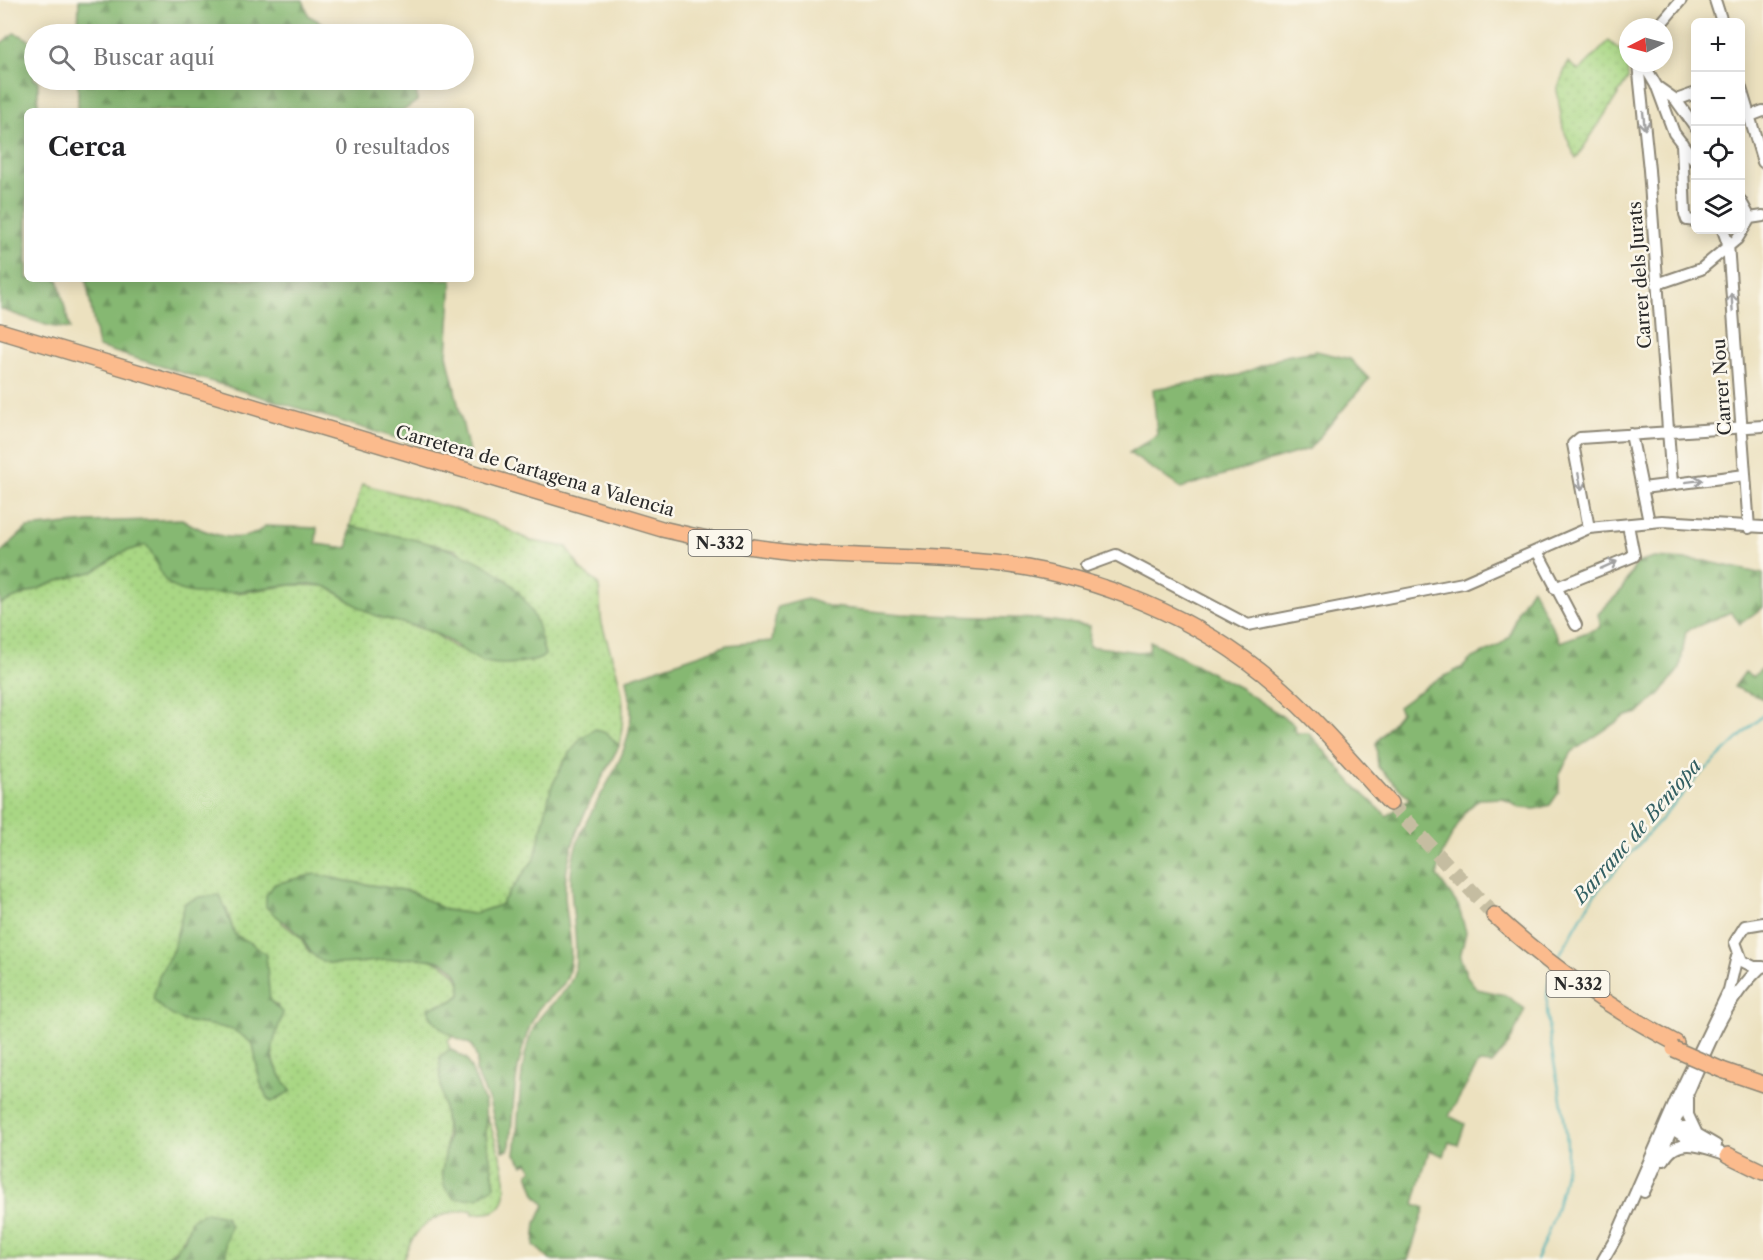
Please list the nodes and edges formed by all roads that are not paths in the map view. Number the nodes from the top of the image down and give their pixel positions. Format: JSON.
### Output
{"nodes":[{"id":1,"x":1681,"y":0,"type":"edge"},
{"id":2,"x":1715,"y":0,"type":"edge"},
{"id":3,"x":1666,"y":18,"type":"edge"},
{"id":4,"x":1721,"y":18,"type":"edge"},
{"id":5,"x":1639,"y":72,"type":"edge"},
{"id":6,"x":1648,"y":72,"type":"edge"},
{"id":7,"x":1656,"y":86,"type":"junction"},
{"id":8,"x":1641,"y":89,"type":"junction"},
{"id":9,"x":1691,"y":94,"type":"edge"},
{"id":10,"x":1676,"y":100,"type":"junction"},
{"id":11,"x":1745,"y":100,"type":"edge"},
{"id":12,"x":1763,"y":111,"type":"edge"},
{"id":13,"x":1750,"y":116,"type":"junction"},
{"id":14,"x":1694,"y":126,"type":"edge"},
{"id":15,"x":1682,"y":143,"type":"junction"},
{"id":16,"x":1691,"y":156,"type":"edge"},
{"id":17,"x":1763,"y":162,"type":"edge"},
{"id":18,"x":1745,"y":210,"type":"edge"},
{"id":19,"x":1763,"y":216,"type":"edge"},
{"id":20,"x":1750,"y":219,"type":"junction"},
{"id":21,"x":1691,"y":221,"type":"edge"},
{"id":22,"x":1724,"y":234,"type":"edge"},
{"id":23,"x":1728,"y":244,"type":"junction"},
{"id":24,"x":1657,"y":284,"type":"junction"},
{"id":25,"x":0,"y":331,"type":"edge"},
{"id":26,"x":1763,"y":426,"type":"edge"},
{"id":27,"x":1741,"y":427,"type":"junction"},
{"id":28,"x":1668,"y":432,"type":"junction"},
{"id":29,"x":1631,"y":434,"type":"junction"},
{"id":30,"x":1744,"y":475,"type":"junction"},
{"id":31,"x":1672,"y":484,"type":"junction"},
{"id":32,"x":1642,"y":488,"type":"junction"},
{"id":33,"x":1649,"y":522,"type":"junction"},
{"id":34,"x":1628,"y":525,"type":"junction"},
{"id":35,"x":1763,"y":527,"type":"edge"},
{"id":36,"x":1589,"y":528,"type":"junction"},
{"id":37,"x":1749,"y":528,"type":"junction"},
{"id":38,"x":1537,"y":552,"type":"junction"},
{"id":39,"x":1086,"y":566,"type":"dead end"},
{"id":40,"x":1555,"y":588,"type":"junction"},
{"id":41,"x":1576,"y":625,"type":"dead end"},
{"id":42,"x":1390,"y":803,"type":"tunnel mouth"},
{"id":43,"x":1494,"y":915,"type":"tunnel mouth"},
{"id":44,"x":1763,"y":916,"type":"edge"},
{"id":45,"x":1757,"y":923,"type":"edge"},
{"id":46,"x":1737,"y":956,"type":"junction"},
{"id":47,"x":1762,"y":967,"type":"edge"},
{"id":48,"x":1724,"y":999,"type":"junction"},
{"id":49,"x":1723,"y":1067,"type":"junction"},
{"id":50,"x":1763,"y":1078,"type":"edge"},
{"id":51,"x":1763,"y":1084,"type":"edge"},
{"id":52,"x":1689,"y":1091,"type":"junction"},
{"id":53,"x":1673,"y":1126,"type":"junction"},
{"id":54,"x":1696,"y":1132,"type":"junction"},
{"id":55,"x":1701,"y":1146,"type":"junction"},
{"id":56,"x":1728,"y":1155,"type":"junction"},
{"id":57,"x":1763,"y":1172,"type":"edge"},
{"id":58,"x":1640,"y":1184,"type":"junction"},
{"id":59,"x":1641,"y":1197,"type":"junction"},
{"id":60,"x":1616,"y":1237,"type":"junction"},
{"id":61,"x":1603,"y":1260,"type":"edge"}],
"edges":[{"from":1,"to":3,"type":"street"},
{"from":2,"to":4,"type":"street"},
{"from":5,"to":8,"type":"street","name":"Carrer dels Jurats"},
{"from":6,"to":7,"type":"street"},
{"from":7,"to":8,"type":"street"},
{"from":7,"to":10,"type":"street"},
{"from":7,"to":15,"type":"street"},
{"from":8,"to":24,"type":"street","name":"Carrer dels Jurats","one_way":true},
{"from":9,"to":10,"type":"street"},
{"from":10,"to":14,"type":"street"},
{"from":11,"to":13,"type":"street"},
{"from":12,"to":13,"type":"street"},
{"from":13,"to":17,"type":"street"},
{"from":15,"to":16,"type":"street"},
{"from":15,"to":21,"type":"street"},
{"from":18,"to":20,"type":"street"},
{"from":19,"to":20,"type":"street"},
{"from":20,"to":23,"type":"street"},
{"from":22,"to":23,"type":"street","name":"Carrer Nou"},
{"from":23,"to":24,"type":"street"},
{"from":27,"to":23,"type":"street","name":"Carrer Nou","one_way":true},
{"from":24,"to":28,"type":"street","name":"Carrer dels Jurats"},
{"from":25,"to":42,"type":"highway","name":"Carretera de Cartagena a Valencia","number":"N-332"},
{"from":26,"to":27,"type":"street"},
{"from":27,"to":28,"type":"street"},
{"from":27,"to":30,"type":"street","name":"Carrer Nou"},
{"from":28,"to":29,"type":"street"},
{"from":28,"to":31,"type":"street","name":"Carrer dels Jurats"},
{"from":29,"to":32,"type":"street"},
{"from":29,"to":36,"type":"street","one_way":true},
{"from":31,"to":30,"type":"street","one_way":true},
{"from":30,"to":37,"type":"street","name":"Carrer Nou"},
{"from":31,"to":32,"type":"street"},
{"from":32,"to":33,"type":"street"},
{"from":33,"to":34,"type":"street"},
{"from":33,"to":37,"type":"street"},
{"from":34,"to":36,"type":"street"},
{"from":40,"to":34,"type":"street","one_way":true},
{"from":35,"to":37,"type":"street"},
{"from":36,"to":38,"type":"street"},
{"from":38,"to":39,"type":"street"},
{"from":38,"to":40,"type":"street"},
{"from":40,"to":41,"type":"street"},
{"from":43,"to":49,"type":"highway","number":"N-332"},
{"from":44,"to":45,"type":"street"},
{"from":45,"to":46,"type":"street"},
{"from":46,"to":47,"type":"street"},
{"from":46,"to":48,"type":"street"},
{"from":47,"to":52,"type":"street"},
{"from":48,"to":53,"type":"street"},
{"from":48,"to":58,"type":"street"},
{"from":49,"to":50,"type":"highway","number":"N-332"},
{"from":49,"to":51,"type":"highway"},
{"from":52,"to":53,"type":"street"},
{"from":52,"to":54,"type":"street"},
{"from":53,"to":54,"type":"street"},
{"from":53,"to":55,"type":"street"},
{"from":53,"to":58,"type":"street"},
{"from":53,"to":59,"type":"street"},
{"from":54,"to":56,"type":"street"},
{"from":55,"to":56,"type":"street"},
{"from":55,"to":59,"type":"street"},
{"from":56,"to":57,"type":"highway"},
{"from":58,"to":60,"type":"street"},
{"from":59,"to":60,"type":"street"},
{"from":60,"to":61,"type":"street"}]}
